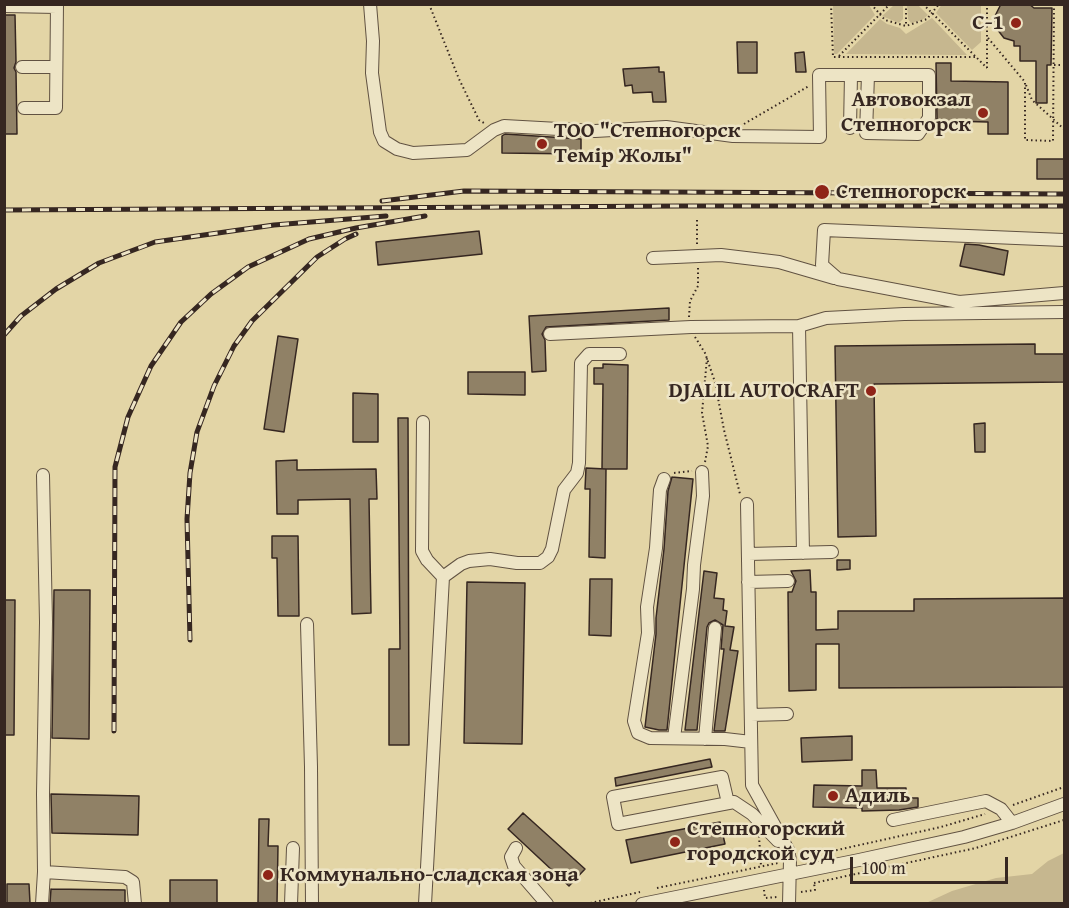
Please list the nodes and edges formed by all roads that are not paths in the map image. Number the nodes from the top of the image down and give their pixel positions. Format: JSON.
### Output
{"nodes":[{"id":1,"x":370,"y":4,"type":"edge"},
{"id":2,"x":4,"y":6,"type":"edge"},
{"id":3,"x":57,"y":6,"type":"edge"},
{"id":4,"x":22,"y":66,"type":"dead end"},
{"id":5,"x":56,"y":67,"type":"junction"},
{"id":6,"x":851,"y":75,"type":"junction"},
{"id":7,"x":867,"y":75,"type":"junction"},
{"id":8,"x":24,"y":108,"type":"dead end"},
{"id":9,"x":850,"y":128,"type":"dead end"},
{"id":10,"x":1065,"y":240,"type":"edge"},
{"id":11,"x":653,"y":258,"type":"dead end"},
{"id":12,"x":838,"y":279,"type":"junction"},
{"id":13,"x":1065,"y":293,"type":"edge"},
{"id":14,"x":1065,"y":312,"type":"edge"},
{"id":15,"x":799,"y":326,"type":"junction"},
{"id":16,"x":550,"y":334,"type":"dead end"},
{"id":17,"x":620,"y":354,"type":"dead end"},
{"id":18,"x":423,"y":422,"type":"dead end"},
{"id":19,"x":702,"y":472,"type":"road end"},
{"id":20,"x":43,"y":475,"type":"dead end"},
{"id":21,"x":664,"y":479,"type":"road end"},
{"id":22,"x":747,"y":504,"type":"road end"},
{"id":23,"x":832,"y":552,"type":"dead end"},
{"id":24,"x":803,"y":553,"type":"junction"},
{"id":25,"x":748,"y":554,"type":"junction"},
{"id":26,"x":443,"y":577,"type":"junction"},
{"id":27,"x":788,"y":581,"type":"dead end"},
{"id":28,"x":748,"y":582,"type":"junction"},
{"id":29,"x":307,"y":624,"type":"dead end"},
{"id":30,"x":715,"y":628,"type":"dead end"},
{"id":31,"x":788,"y":714,"type":"dead end"},
{"id":32,"x":751,"y":715,"type":"junction"},
{"id":33,"x":674,"y":738,"type":"junction"},
{"id":34,"x":705,"y":739,"type":"junction"},
{"id":35,"x":751,"y":742,"type":"junction"},
{"id":36,"x":728,"y":803,"type":"junction"},
{"id":37,"x":1065,"y":804,"type":"edge"},
{"id":38,"x":893,"y":820,"type":"dead end"},
{"id":39,"x":1012,"y":823,"type":"junction"},
{"id":40,"x":293,"y":848,"type":"dead end"},
{"id":41,"x":516,"y":848,"type":"dead end"},
{"id":42,"x":789,"y":855,"type":"junction"},
{"id":43,"x":44,"y":872,"type":"junction"},
{"id":44,"x":789,"y":874,"type":"junction"},
{"id":45,"x":643,"y":897,"type":"edge"},
{"id":46,"x":42,"y":903,"type":"edge"},
{"id":47,"x":135,"y":903,"type":"edge"},
{"id":48,"x":291,"y":903,"type":"edge"},
{"id":49,"x":312,"y":903,"type":"edge"},
{"id":50,"x":425,"y":903,"type":"edge"},
{"id":51,"x":547,"y":903,"type":"edge"},
{"id":52,"x":789,"y":903,"type":"edge"}],
"edges":[{"from":1,"to":6,"type":"street"},
{"from":2,"to":3,"type":"street"},
{"from":3,"to":5,"type":"street"},
{"from":4,"to":5,"type":"street"},
{"from":5,"to":8,"type":"street"},
{"from":6,"to":7,"type":"street"},
{"from":6,"to":9,"type":"street"},
{"from":7,"to":7,"type":"street"},
{"from":10,"to":12,"type":"street"},
{"from":11,"to":12,"type":"street"},
{"from":12,"to":13,"type":"street"},
{"from":14,"to":15,"type":"street"},
{"from":15,"to":16,"type":"street"},
{"from":15,"to":24,"type":"street"},
{"from":17,"to":26,"type":"street"},
{"from":18,"to":26,"type":"street"},
{"from":19,"to":33,"type":"street"},
{"from":20,"to":43,"type":"street"},
{"from":21,"to":33,"type":"street"},
{"from":22,"to":25,"type":"street"},
{"from":23,"to":24,"type":"street"},
{"from":24,"to":25,"type":"street"},
{"from":25,"to":28,"type":"street"},
{"from":26,"to":50,"type":"street"},
{"from":27,"to":28,"type":"street"},
{"from":28,"to":32,"type":"street"},
{"from":29,"to":49,"type":"street"},
{"from":30,"to":34,"type":"street"},
{"from":31,"to":32,"type":"street"},
{"from":32,"to":35,"type":"street"},
{"from":33,"to":34,"type":"street"},
{"from":34,"to":35,"type":"street"},
{"from":35,"to":42,"type":"street"},
{"from":36,"to":36,"type":"street"},
{"from":36,"to":42,"type":"street"},
{"from":37,"to":39,"type":"street"},
{"from":38,"to":39,"type":"street"},
{"from":39,"to":44,"type":"street"},
{"from":40,"to":48,"type":"street"},
{"from":41,"to":51,"type":"street"},
{"from":42,"to":44,"type":"street"},
{"from":43,"to":46,"type":"street"},
{"from":43,"to":47,"type":"street"},
{"from":44,"to":45,"type":"street"},
{"from":44,"to":52,"type":"street"}]}
